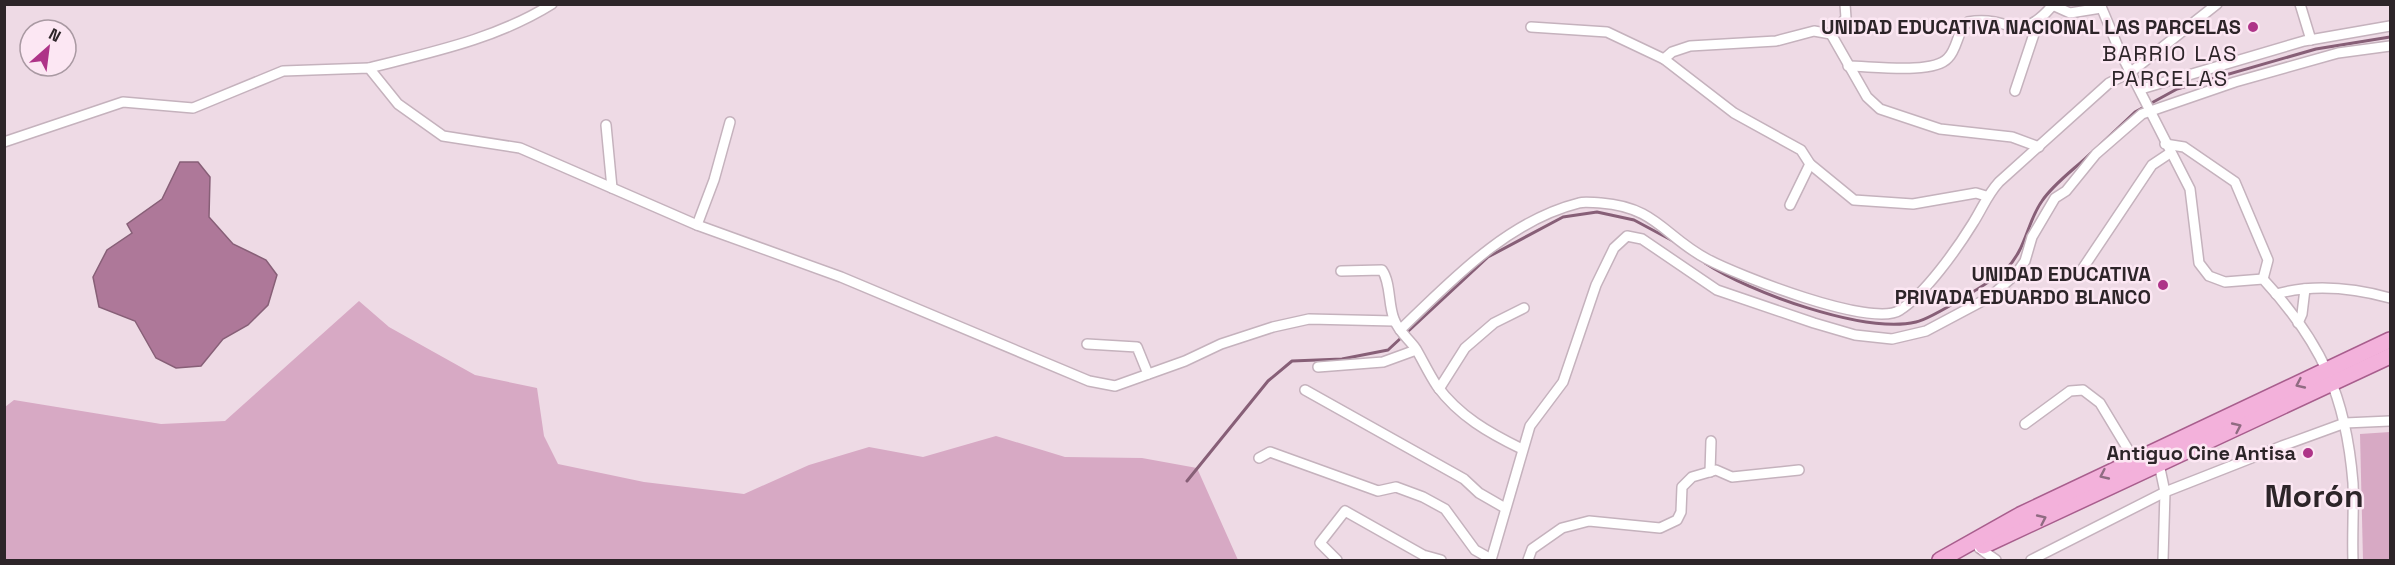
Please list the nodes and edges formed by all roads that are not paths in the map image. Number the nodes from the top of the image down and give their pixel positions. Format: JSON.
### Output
{"nodes":[{"id":1,"x":552,"y":4,"type":"edge"},
{"id":2,"x":1845,"y":4,"type":"edge"},
{"id":3,"x":2217,"y":4,"type":"edge"},
{"id":4,"x":2300,"y":4,"type":"edge"},
{"id":5,"x":2051,"y":5,"type":"edge"},
{"id":6,"x":2101,"y":6,"type":"edge"},
{"id":7,"x":2034,"y":24,"type":"junction"},
{"id":8,"x":2391,"y":26,"type":"edge"},
{"id":9,"x":1531,"y":27,"type":"dead end"},
{"id":10,"x":1831,"y":34,"type":"junction"},
{"id":11,"x":2310,"y":40,"type":"junction"},
{"id":12,"x":2391,"y":46,"type":"edge"},
{"id":13,"x":1664,"y":59,"type":"junction"},
{"id":14,"x":1848,"y":66,"type":"junction"},
{"id":15,"x":369,"y":68,"type":"junction"},
{"id":16,"x":2131,"y":72,"type":"junction"},
{"id":17,"x":2140,"y":90,"type":"junction"},
{"id":18,"x":2014,"y":91,"type":"dead end"},
{"id":19,"x":2149,"y":106,"type":"junction"},
{"id":20,"x":730,"y":122,"type":"dead end"},
{"id":21,"x":606,"y":125,"type":"dead end"},
{"id":22,"x":4,"y":142,"type":"edge"},
{"id":23,"x":2039,"y":147,"type":"junction"},
{"id":24,"x":2168,"y":148,"type":"junction"},
{"id":25,"x":1810,"y":164,"type":"junction"},
{"id":26,"x":612,"y":188,"type":"junction"},
{"id":27,"x":1986,"y":196,"type":"junction"},
{"id":28,"x":1790,"y":205,"type":"dead end"},
{"id":29,"x":697,"y":225,"type":"junction"},
{"id":30,"x":1341,"y":271,"type":"dead end"},
{"id":31,"x":2081,"y":271,"type":"dead end"},
{"id":32,"x":2263,"y":279,"type":"junction"},
{"id":33,"x":2305,"y":289,"type":"junction"},
{"id":34,"x":2276,"y":294,"type":"junction"},
{"id":35,"x":2391,"y":298,"type":"edge"},
{"id":36,"x":1524,"y":308,"type":"dead end"},
{"id":37,"x":1394,"y":321,"type":"junction"},
{"id":38,"x":2298,"y":323,"type":"junction"},
{"id":39,"x":1401,"y":332,"type":"junction"},
{"id":40,"x":2391,"y":340,"type":"edge"},
{"id":41,"x":1088,"y":344,"type":"dead end"},
{"id":42,"x":1415,"y":347,"type":"junction"},
{"id":43,"x":2391,"y":356,"type":"edge"},
{"id":44,"x":1318,"y":367,"type":"dead end"},
{"id":45,"x":1148,"y":374,"type":"junction"},
{"id":46,"x":2331,"y":377,"type":"junction"},
{"id":47,"x":1439,"y":389,"type":"junction"},
{"id":48,"x":1305,"y":390,"type":"dead end"},
{"id":49,"x":2391,"y":421,"type":"edge"},
{"id":50,"x":2345,"y":423,"type":"junction"},
{"id":51,"x":2025,"y":424,"type":"dead end"},
{"id":52,"x":1711,"y":441,"type":"dead end"},
{"id":53,"x":1522,"y":449,"type":"junction"},
{"id":54,"x":1259,"y":458,"type":"dead end"},
{"id":55,"x":2135,"y":461,"type":"junction"},
{"id":56,"x":2159,"y":464,"type":"junction"},
{"id":57,"x":1799,"y":470,"type":"dead end"},
{"id":58,"x":1710,"y":472,"type":"junction"},
{"id":59,"x":2165,"y":492,"type":"junction"},
{"id":60,"x":1505,"y":508,"type":"junction"},
{"id":61,"x":1979,"y":548,"type":"junction"},
{"id":62,"x":1437,"y":560,"type":"edge"},
{"id":63,"x":1491,"y":560,"type":"edge"},
{"id":64,"x":1337,"y":561,"type":"edge"},
{"id":65,"x":1528,"y":561,"type":"edge"},
{"id":66,"x":1940,"y":561,"type":"edge"},
{"id":67,"x":1950,"y":561,"type":"edge"},
{"id":68,"x":1996,"y":561,"type":"edge"},
{"id":69,"x":2031,"y":561,"type":"edge"},
{"id":70,"x":2163,"y":561,"type":"edge"},
{"id":71,"x":2353,"y":561,"type":"edge"}],
"edges":[{"from":1,"to":15,"type":"street"},
{"from":2,"to":10,"type":"street"},
{"from":3,"to":16,"type":"street"},
{"from":4,"to":11,"type":"street"},
{"from":5,"to":6,"type":"street"},
{"from":5,"to":7,"type":"street"},
{"from":6,"to":16,"type":"street"},
{"from":7,"to":14,"type":"street"},
{"from":7,"to":18,"type":"street"},
{"from":8,"to":11,"type":"street"},
{"from":9,"to":13,"type":"street"},
{"from":10,"to":13,"type":"street"},
{"from":10,"to":14,"type":"street"},
{"from":11,"to":17,"type":"street"},
{"from":12,"to":19,"type":"street"},
{"from":13,"to":25,"type":"street"},
{"from":14,"to":23,"type":"street"},
{"from":15,"to":22,"type":"street"},
{"from":15,"to":26,"type":"street"},
{"from":16,"to":17,"type":"street"},
{"from":16,"to":23,"type":"street"},
{"from":17,"to":19,"type":"street"},
{"from":19,"to":24,"type":"street"},
{"from":19,"to":53,"type":"street"},
{"from":20,"to":29,"type":"street"},
{"from":21,"to":26,"type":"street"},
{"from":23,"to":27,"type":"street"},
{"from":24,"to":31,"type":"street"},
{"from":24,"to":32,"type":"street"},
{"from":24,"to":32,"type":"street"},
{"from":25,"to":27,"type":"street"},
{"from":25,"to":28,"type":"street"},
{"from":26,"to":29,"type":"street"},
{"from":27,"to":39,"type":"street"},
{"from":29,"to":45,"type":"street"},
{"from":30,"to":37,"type":"street"},
{"from":32,"to":34,"type":"street"},
{"from":33,"to":34,"type":"street"},
{"from":33,"to":35,"type":"street"},
{"from":33,"to":38,"type":"street"},
{"from":34,"to":38,"type":"street"},
{"from":36,"to":47,"type":"street"},
{"from":37,"to":39,"type":"street"},
{"from":37,"to":45,"type":"street"},
{"from":38,"to":46,"type":"street"},
{"from":39,"to":42,"type":"street"},
{"from":40,"to":46,"type":"main road"},
{"from":41,"to":45,"type":"street"},
{"from":42,"to":44,"type":"street"},
{"from":42,"to":47,"type":"street"},
{"from":43,"to":46,"type":"main road"},
{"from":46,"to":50,"type":"street"},
{"from":46,"to":55,"type":"main road","one_way":true},
{"from":56,"to":46,"type":"main road","one_way":true},
{"from":47,"to":53,"type":"street"},
{"from":48,"to":60,"type":"street"},
{"from":49,"to":50,"type":"street"},
{"from":50,"to":59,"type":"street"},
{"from":50,"to":71,"type":"street"},
{"from":51,"to":55,"type":"street"},
{"from":52,"to":58,"type":"street"},
{"from":53,"to":60,"type":"street"},
{"from":54,"to":63,"type":"street"},
{"from":55,"to":66,"type":"main road","one_way":true},
{"from":56,"to":59,"type":"street"},
{"from":61,"to":56,"type":"main road","one_way":true},
{"from":57,"to":58,"type":"street"},
{"from":58,"to":65,"type":"street"},
{"from":59,"to":69,"type":"street"},
{"from":59,"to":70,"type":"street"},
{"from":60,"to":63,"type":"street"},
{"from":61,"to":67,"type":"main road"},
{"from":61,"to":68,"type":"street"},
{"from":62,"to":64,"type":"street"}]}
